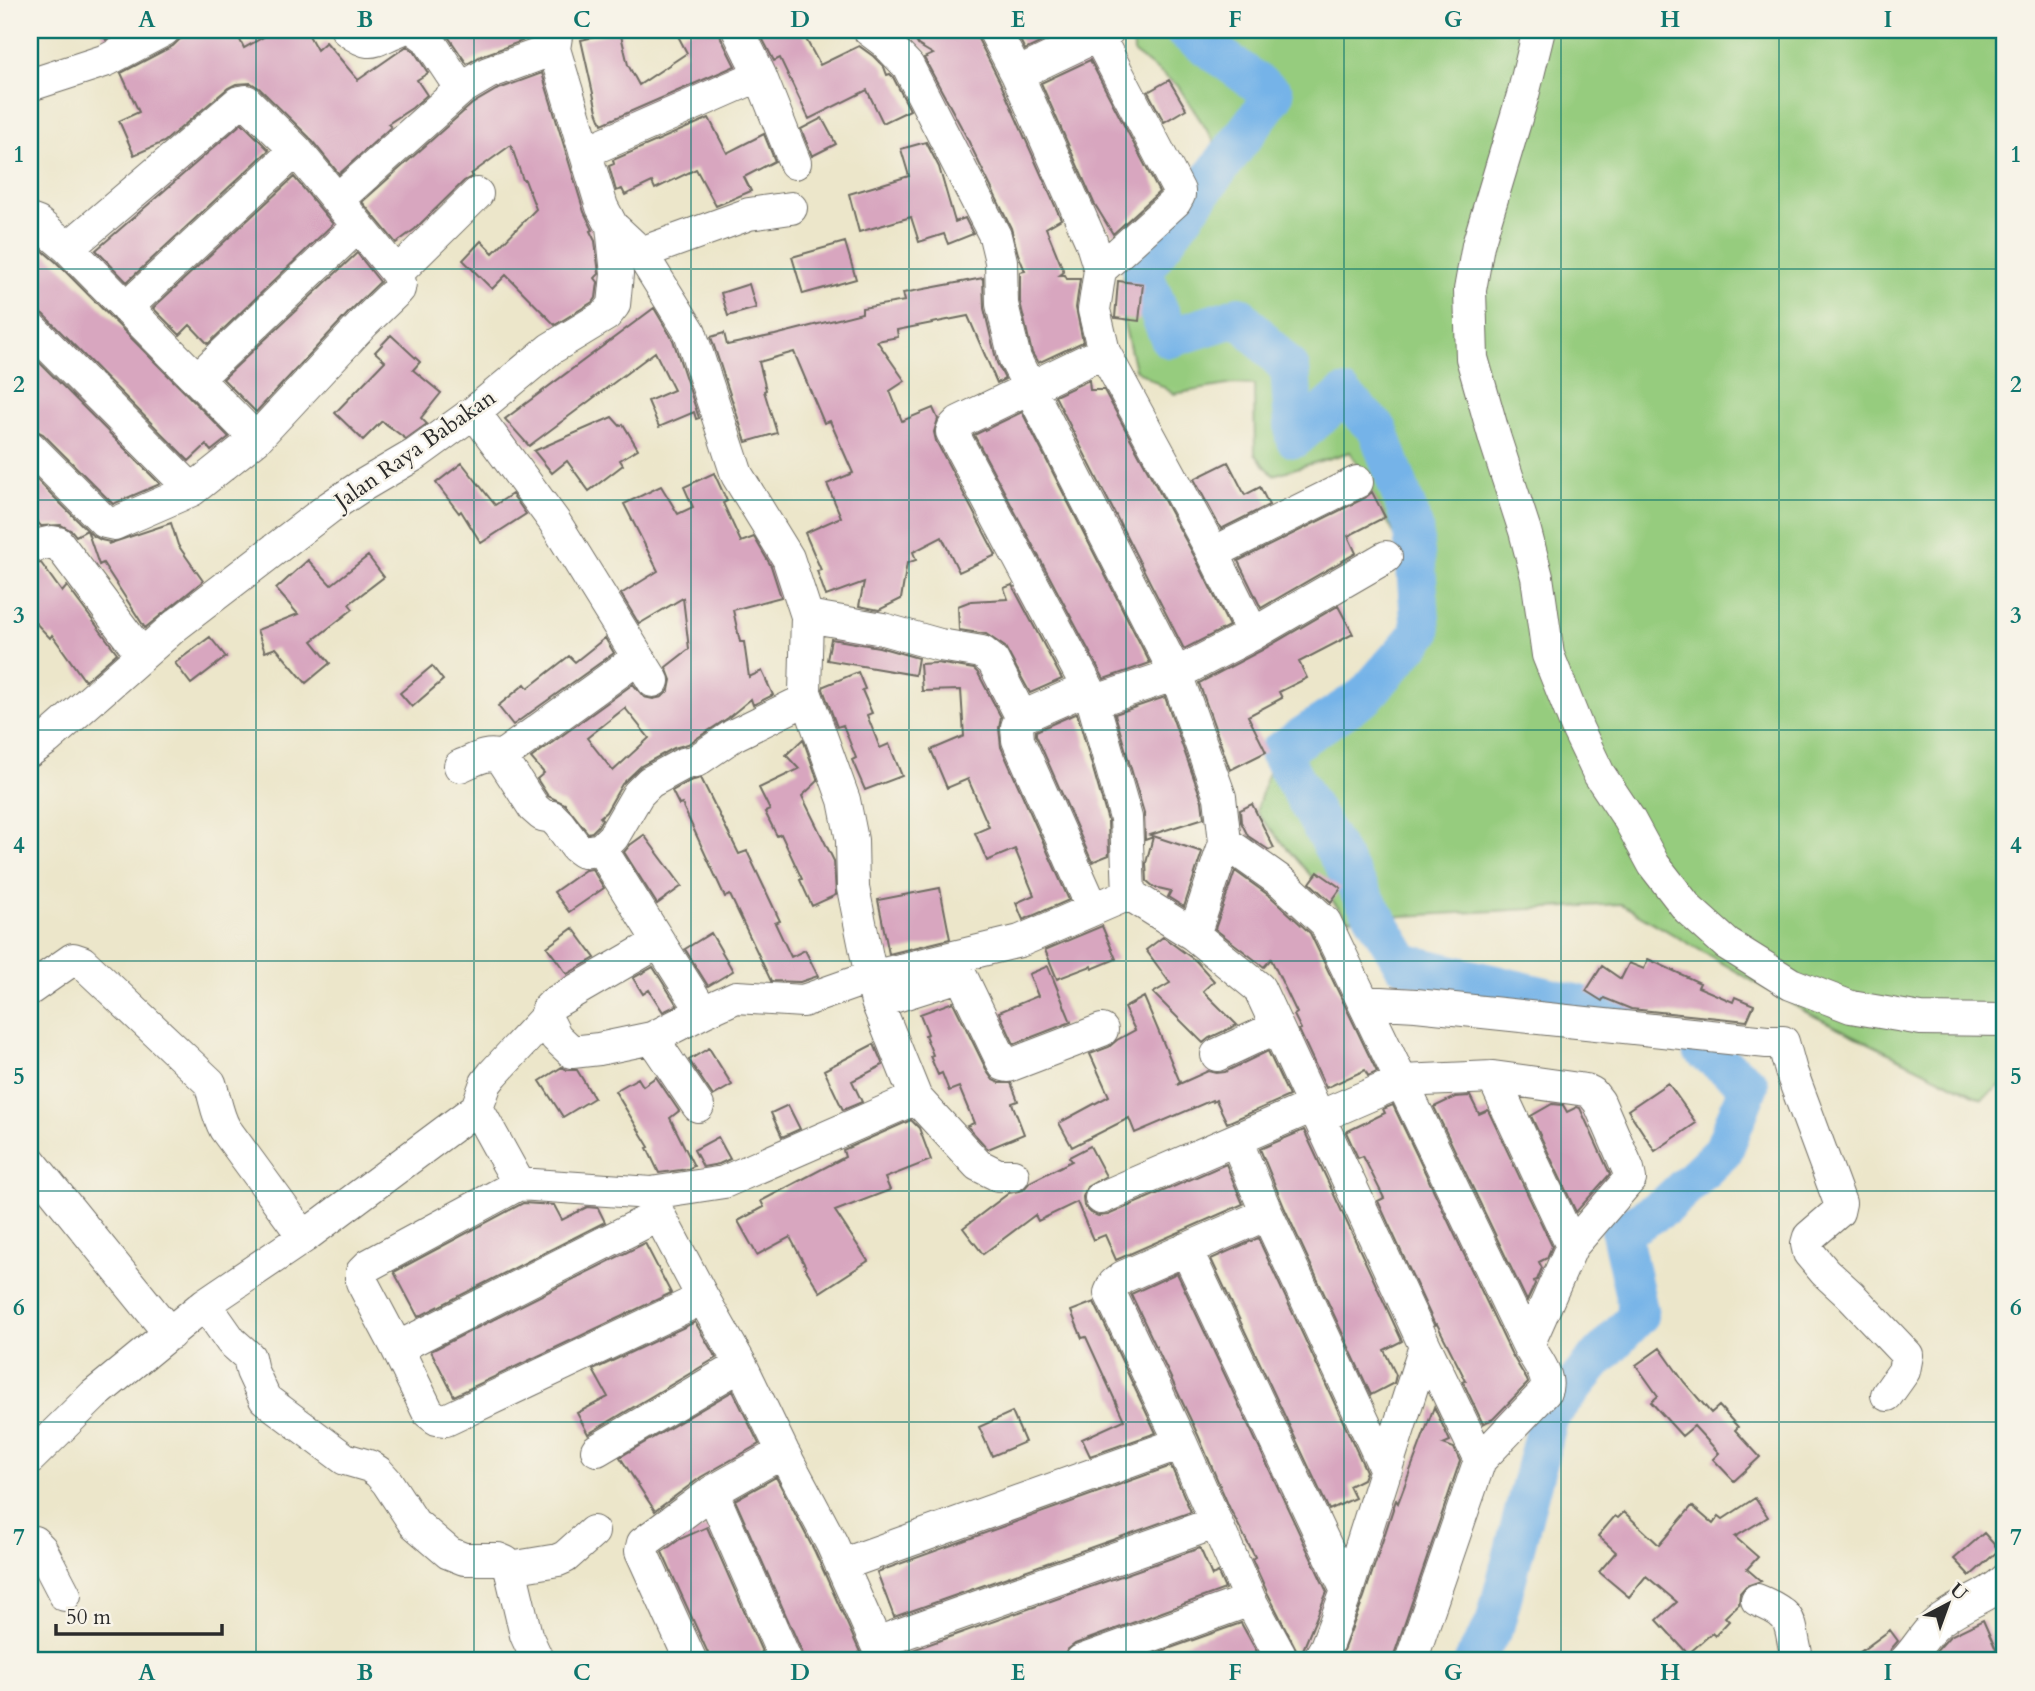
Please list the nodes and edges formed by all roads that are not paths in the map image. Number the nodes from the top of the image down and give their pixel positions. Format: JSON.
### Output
{"nodes":[{"id":1,"x":163,"y":30,"type":"edge"},
{"id":2,"x":347,"y":30,"type":"edge"},
{"id":3,"x":399,"y":30,"type":"edge"},
{"id":4,"x":416,"y":30,"type":"edge"},
{"id":5,"x":738,"y":30,"type":"edge"},
{"id":6,"x":869,"y":30,"type":"edge"},
{"id":7,"x":994,"y":30,"type":"edge"},
{"id":8,"x":1539,"y":30,"type":"edge"},
{"id":9,"x":1101,"y":32,"type":"edge"},
{"id":10,"x":555,"y":39,"type":"edge"},
{"id":11,"x":1017,"y":74,"type":"junction"},
{"id":12,"x":760,"y":75,"type":"junction"},
{"id":13,"x":30,"y":86,"type":"edge"},
{"id":14,"x":461,"y":89,"type":"junction"},
{"id":15,"x":296,"y":150,"type":"junction"},
{"id":16,"x":585,"y":152,"type":"junction"},
{"id":17,"x":795,"y":163,"type":"dead end"},
{"id":18,"x":477,"y":194,"type":"dead end"},
{"id":19,"x":337,"y":200,"type":"junction"},
{"id":20,"x":791,"y":208,"type":"dead end"},
{"id":21,"x":30,"y":219,"type":"edge"},
{"id":22,"x":358,"y":226,"type":"junction"},
{"id":23,"x":612,"y":226,"type":"junction"},
{"id":24,"x":68,"y":248,"type":"junction"},
{"id":25,"x":641,"y":253,"type":"junction"},
{"id":26,"x":1100,"y":270,"type":"junction"},
{"id":27,"x":397,"y":272,"type":"junction"},
{"id":28,"x":126,"y":308,"type":"junction"},
{"id":29,"x":30,"y":327,"type":"edge"},
{"id":30,"x":1104,"y":352,"type":"junction"},
{"id":31,"x":197,"y":379,"type":"junction"},
{"id":32,"x":1029,"y":389,"type":"junction"},
{"id":33,"x":474,"y":412,"type":"junction"},
{"id":34,"x":256,"y":439,"type":"junction"},
{"id":35,"x":30,"y":447,"type":"edge"},
{"id":36,"x":1357,"y":482,"type":"dead end"},
{"id":37,"x":192,"y":490,"type":"junction"},
{"id":38,"x":30,"y":547,"type":"edge"},
{"id":39,"x":1213,"y":553,"type":"junction"},
{"id":40,"x":1386,"y":557,"type":"dead end"},
{"id":41,"x":807,"y":616,"type":"junction"},
{"id":42,"x":1254,"y":634,"type":"junction"},
{"id":43,"x":142,"y":655,"type":"junction"},
{"id":44,"x":1176,"y":674,"type":"junction"},
{"id":45,"x":1091,"y":695,"type":"junction"},
{"id":46,"x":807,"y":699,"type":"junction"},
{"id":47,"x":1022,"y":714,"type":"junction"},
{"id":48,"x":30,"y":751,"type":"edge"},
{"id":49,"x":501,"y":757,"type":"junction"},
{"id":50,"x":460,"y":766,"type":"dead end"},
{"id":51,"x":1225,"y":842,"type":"junction"},
{"id":52,"x":601,"y":849,"type":"junction"},
{"id":53,"x":1129,"y":894,"type":"junction"},
{"id":54,"x":1093,"y":909,"type":"junction"},
{"id":55,"x":1195,"y":934,"type":"junction"},
{"id":56,"x":659,"y":942,"type":"junction"},
{"id":57,"x":30,"y":989,"type":"edge"},
{"id":58,"x":874,"y":989,"type":"junction"},
{"id":59,"x":1391,"y":1004,"type":"junction"},
{"id":60,"x":703,"y":1012,"type":"junction"},
{"id":61,"x":546,"y":1017,"type":"junction"},
{"id":62,"x":2005,"y":1020,"type":"edge"},
{"id":63,"x":1277,"y":1027,"type":"junction"},
{"id":64,"x":1102,"y":1030,"type":"dead end"},
{"id":65,"x":652,"y":1038,"type":"junction"},
{"id":66,"x":1217,"y":1055,"type":"dead end"},
{"id":67,"x":1493,"y":1077,"type":"junction"},
{"id":68,"x":1402,"y":1081,"type":"junction"},
{"id":69,"x":916,"y":1098,"type":"junction"},
{"id":70,"x":698,"y":1106,"type":"dead end"},
{"id":71,"x":477,"y":1108,"type":"junction"},
{"id":72,"x":1316,"y":1112,"type":"junction"},
{"id":73,"x":1236,"y":1140,"type":"junction"},
{"id":74,"x":30,"y":1161,"type":"edge"},
{"id":75,"x":1013,"y":1175,"type":"dead end"},
{"id":76,"x":519,"y":1184,"type":"junction"},
{"id":77,"x":1101,"y":1198,"type":"dead end"},
{"id":78,"x":654,"y":1204,"type":"junction"},
{"id":79,"x":1267,"y":1214,"type":"junction"},
{"id":80,"x":304,"y":1237,"type":"junction"},
{"id":81,"x":1572,"y":1246,"type":"junction"},
{"id":82,"x":1186,"y":1249,"type":"junction"},
{"id":83,"x":703,"y":1298,"type":"junction"},
{"id":84,"x":205,"y":1304,"type":"junction"},
{"id":85,"x":170,"y":1334,"type":"junction"},
{"id":86,"x":1528,"y":1345,"type":"junction"},
{"id":87,"x":1425,"y":1346,"type":"junction"},
{"id":88,"x":397,"y":1348,"type":"junction"},
{"id":89,"x":741,"y":1365,"type":"junction"},
{"id":90,"x":1887,"y":1395,"type":"dead end"},
{"id":91,"x":1181,"y":1443,"type":"junction"},
{"id":92,"x":597,"y":1450,"type":"dead end"},
{"id":93,"x":783,"y":1452,"type":"junction"},
{"id":94,"x":30,"y":1458,"type":"edge"},
{"id":95,"x":1480,"y":1460,"type":"junction"},
{"id":96,"x":1386,"y":1470,"type":"junction"},
{"id":97,"x":712,"y":1492,"type":"junction"},
{"id":98,"x":1215,"y":1522,"type":"junction"},
{"id":99,"x":593,"y":1532,"type":"dead end"},
{"id":100,"x":31,"y":1540,"type":"edge"},
{"id":101,"x":841,"y":1565,"type":"junction"},
{"id":102,"x":510,"y":1569,"type":"junction"},
{"id":103,"x":2005,"y":1580,"type":"edge"},
{"id":104,"x":1347,"y":1591,"type":"junction"},
{"id":105,"x":65,"y":1595,"type":"dead end"},
{"id":106,"x":1250,"y":1600,"type":"junction"},
{"id":107,"x":1757,"y":1600,"type":"dead end"},
{"id":108,"x":880,"y":1652,"type":"edge"},
{"id":109,"x":538,"y":1661,"type":"edge"},
{"id":110,"x":691,"y":1661,"type":"edge"},
{"id":111,"x":786,"y":1661,"type":"edge"},
{"id":112,"x":1081,"y":1661,"type":"edge"},
{"id":113,"x":1283,"y":1661,"type":"edge"},
{"id":114,"x":1318,"y":1661,"type":"edge"},
{"id":115,"x":1411,"y":1661,"type":"edge"},
{"id":116,"x":1798,"y":1661,"type":"edge"},
{"id":117,"x":1905,"y":1661,"type":"edge"}],
"edges":[{"from":1,"to":13,"type":"street"},
{"from":2,"to":3,"type":"street"},
{"from":4,"to":14,"type":"street"},
{"from":5,"to":12,"type":"street"},
{"from":6,"to":32,"type":"street"},
{"from":7,"to":11,"type":"street"},
{"from":8,"to":62,"type":"street"},
{"from":9,"to":11,"type":"street"},
{"from":9,"to":26,"type":"street"},
{"from":10,"to":14,"type":"street"},
{"from":10,"to":16,"type":"street","name":"Jalan Raya Babakan"},
{"from":11,"to":26,"type":"street"},
{"from":12,"to":16,"type":"street"},
{"from":12,"to":17,"type":"street"},
{"from":14,"to":19,"type":"street"},
{"from":15,"to":19,"type":"street"},
{"from":15,"to":24,"type":"street"},
{"from":15,"to":28,"type":"street"},
{"from":16,"to":23,"type":"street","name":"Jalan Raya Babakan"},
{"from":18,"to":27,"type":"street"},
{"from":19,"to":22,"type":"street"},
{"from":20,"to":25,"type":"street"},
{"from":21,"to":24,"type":"street"},
{"from":22,"to":27,"type":"street"},
{"from":22,"to":31,"type":"street"},
{"from":23,"to":25,"type":"street"},
{"from":23,"to":33,"type":"street","name":"Jalan Raya Babakan"},
{"from":24,"to":28,"type":"street"},
{"from":25,"to":41,"type":"street"},
{"from":26,"to":30,"type":"street"},
{"from":27,"to":34,"type":"street"},
{"from":28,"to":31,"type":"street"},
{"from":29,"to":37,"type":"street"},
{"from":30,"to":32,"type":"street"},
{"from":30,"to":39,"type":"street"},
{"from":31,"to":34,"type":"street"},
{"from":32,"to":44,"type":"street"},
{"from":32,"to":45,"type":"street"},
{"from":33,"to":43,"type":"street","name":"Jalan Raya Babakan"},
{"from":33,"to":49,"type":"street"},
{"from":34,"to":37,"type":"street"},
{"from":35,"to":37,"type":"street"},
{"from":36,"to":39,"type":"street"},
{"from":38,"to":43,"type":"street"},
{"from":39,"to":42,"type":"street"},
{"from":40,"to":42,"type":"street"},
{"from":41,"to":46,"type":"street"},
{"from":41,"to":47,"type":"street"},
{"from":42,"to":44,"type":"street"},
{"from":43,"to":48,"type":"street","name":"Jalan Raya Babakan"},
{"from":44,"to":45,"type":"street"},
{"from":44,"to":51,"type":"street"},
{"from":45,"to":47,"type":"street"},
{"from":45,"to":53,"type":"street"},
{"from":46,"to":52,"type":"street"},
{"from":46,"to":58,"type":"street"},
{"from":47,"to":54,"type":"street"},
{"from":49,"to":50,"type":"street"},
{"from":49,"to":52,"type":"street"},
{"from":51,"to":55,"type":"street"},
{"from":51,"to":59,"type":"street"},
{"from":52,"to":56,"type":"street"},
{"from":53,"to":54,"type":"street"},
{"from":53,"to":55,"type":"street"},
{"from":54,"to":58,"type":"street"},
{"from":55,"to":63,"type":"street"},
{"from":56,"to":60,"type":"street"},
{"from":56,"to":61,"type":"street"},
{"from":57,"to":80,"type":"street"},
{"from":58,"to":60,"type":"street"},
{"from":58,"to":64,"type":"street"},
{"from":58,"to":69,"type":"street"},
{"from":59,"to":68,"type":"street"},
{"from":59,"to":90,"type":"street"},
{"from":60,"to":65,"type":"street"},
{"from":61,"to":65,"type":"street"},
{"from":61,"to":71,"type":"street"},
{"from":63,"to":66,"type":"street"},
{"from":63,"to":72,"type":"street"},
{"from":65,"to":70,"type":"street"},
{"from":67,"to":68,"type":"street"},
{"from":67,"to":81,"type":"street"},
{"from":67,"to":81,"type":"street"},
{"from":68,"to":72,"type":"street"},
{"from":68,"to":86,"type":"street"},
{"from":69,"to":75,"type":"street"},
{"from":69,"to":78,"type":"street"},
{"from":71,"to":76,"type":"street"},
{"from":71,"to":80,"type":"street"},
{"from":72,"to":73,"type":"street"},
{"from":72,"to":87,"type":"street"},
{"from":73,"to":77,"type":"street"},
{"from":73,"to":79,"type":"street"},
{"from":74,"to":85,"type":"street"},
{"from":76,"to":78,"type":"street"},
{"from":76,"to":88,"type":"street"},
{"from":78,"to":83,"type":"street"},
{"from":78,"to":88,"type":"street"},
{"from":79,"to":82,"type":"street"},
{"from":79,"to":96,"type":"street"},
{"from":80,"to":84,"type":"street"},
{"from":81,"to":86,"type":"street"},
{"from":82,"to":91,"type":"street"},
{"from":82,"to":104,"type":"street"},
{"from":83,"to":88,"type":"street"},
{"from":83,"to":89,"type":"street"},
{"from":84,"to":85,"type":"street"},
{"from":84,"to":102,"type":"street"},
{"from":85,"to":94,"type":"street"},
{"from":86,"to":95,"type":"street"},
{"from":87,"to":95,"type":"street"},
{"from":87,"to":96,"type":"street"},
{"from":89,"to":92,"type":"street"},
{"from":89,"to":93,"type":"street"},
{"from":91,"to":98,"type":"street"},
{"from":91,"to":101,"type":"street"},
{"from":93,"to":97,"type":"street"},
{"from":93,"to":101,"type":"street"},
{"from":95,"to":115,"type":"street"},
{"from":96,"to":104,"type":"street"},
{"from":97,"to":110,"type":"street"},
{"from":97,"to":111,"type":"street"},
{"from":98,"to":106,"type":"street"},
{"from":98,"to":108,"type":"street"},
{"from":99,"to":102,"type":"street"},
{"from":100,"to":105,"type":"street"},
{"from":101,"to":108,"type":"street"},
{"from":102,"to":109,"type":"street"},
{"from":103,"to":117,"type":"street"},
{"from":104,"to":114,"type":"street"},
{"from":106,"to":112,"type":"street"},
{"from":106,"to":113,"type":"street"},
{"from":107,"to":116,"type":"street"}]}
